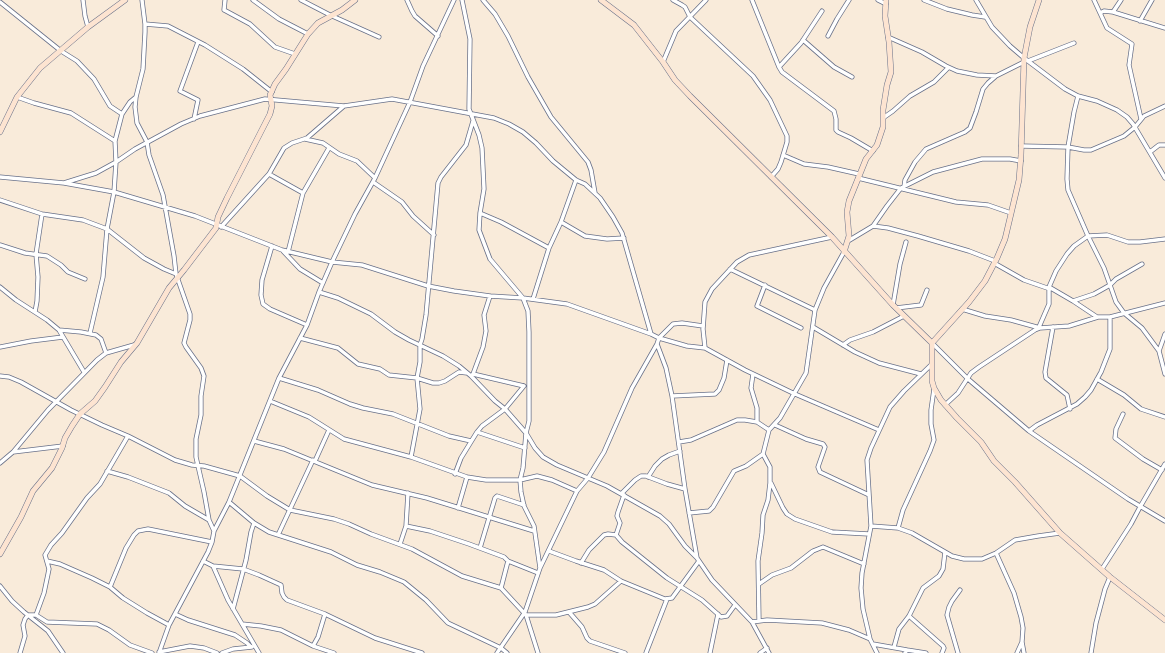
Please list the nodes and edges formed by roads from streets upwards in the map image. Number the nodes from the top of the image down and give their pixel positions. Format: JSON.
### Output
{"nodes":[{"id":1,"x":84,"y":0,"type":"edge"},
{"id":2,"x":124,"y":0,"type":"edge"},
{"id":3,"x":142,"y":0,"type":"edge"},
{"id":4,"x":225,"y":0,"type":"edge"},
{"id":5,"x":253,"y":0,"type":"edge"},
{"id":6,"x":301,"y":0,"type":"edge"},
{"id":7,"x":355,"y":0,"type":"edge"},
{"id":8,"x":407,"y":0,"type":"edge"},
{"id":9,"x":454,"y":0,"type":"edge"},
{"id":10,"x":462,"y":0,"type":"edge"},
{"id":11,"x":483,"y":0,"type":"edge"},
{"id":12,"x":602,"y":0,"type":"edge"},
{"id":13,"x":673,"y":0,"type":"edge"},
{"id":14,"x":706,"y":0,"type":"edge"},
{"id":15,"x":752,"y":0,"type":"edge"},
{"id":16,"x":849,"y":0,"type":"edge"},
{"id":17,"x":878,"y":0,"type":"edge"},
{"id":18,"x":924,"y":0,"type":"edge"},
{"id":19,"x":976,"y":0,"type":"edge"},
{"id":20,"x":1039,"y":0,"type":"edge"},
{"id":21,"x":1094,"y":0,"type":"edge"},
{"id":22,"x":1121,"y":0,"type":"edge"},
{"id":23,"x":1152,"y":0,"type":"edge"},
{"id":24,"x":0,"y":2,"type":"edge"},
{"id":25,"x":886,"y":2,"type":"edge"},
{"id":26,"x":822,"y":11,"type":"dead end"},
{"id":27,"x":1113,"y":12,"type":"junction"},
{"id":28,"x":1100,"y":13,"type":"junction"},
{"id":29,"x":330,"y":15,"type":"junction"},
{"id":30,"x":690,"y":17,"type":"junction"},
{"id":31,"x":985,"y":17,"type":"junction"},
{"id":32,"x":1140,"y":21,"type":"junction"},
{"id":33,"x":145,"y":24,"type":"junction"},
{"id":34,"x":88,"y":27,"type":"junction"},
{"id":35,"x":1165,"y":28,"type":"edge"},
{"id":36,"x":308,"y":34,"type":"junction"},
{"id":37,"x":438,"y":36,"type":"junction"},
{"id":38,"x":828,"y":36,"type":"dead end"},
{"id":39,"x":379,"y":37,"type":"dead end"},
{"id":40,"x":888,"y":37,"type":"junction"},
{"id":41,"x":803,"y":40,"type":"junction"},
{"id":42,"x":198,"y":42,"type":"junction"},
{"id":43,"x":1074,"y":43,"type":"dead end"},
{"id":44,"x":61,"y":51,"type":"junction"},
{"id":45,"x":295,"y":54,"type":"junction"},
{"id":46,"x":1025,"y":60,"type":"junction"},
{"id":47,"x":663,"y":62,"type":"junction"},
{"id":48,"x":779,"y":67,"type":"junction"},
{"id":49,"x":948,"y":68,"type":"junction"},
{"id":50,"x":996,"y":76,"type":"junction"},
{"id":51,"x":852,"y":78,"type":"dead end"},
{"id":52,"x":272,"y":92,"type":"junction"},
{"id":53,"x":1078,"y":96,"type":"junction"},
{"id":54,"x":17,"y":97,"type":"junction"},
{"id":55,"x":136,"y":97,"type":"junction"},
{"id":56,"x":271,"y":98,"type":"junction"},
{"id":57,"x":410,"y":102,"type":"junction"},
{"id":58,"x":344,"y":106,"type":"junction"},
{"id":59,"x":1165,"y":106,"type":"edge"},
{"id":60,"x":122,"y":114,"type":"junction"},
{"id":61,"x":471,"y":114,"type":"junction"},
{"id":62,"x":194,"y":118,"type":"junction"},
{"id":63,"x":882,"y":118,"type":"junction"},
{"id":64,"x":1141,"y":119,"type":"junction"},
{"id":65,"x":472,"y":121,"type":"junction"},
{"id":66,"x":1135,"y":127,"type":"junction"},
{"id":67,"x":0,"y":132,"type":"edge"},
{"id":68,"x":304,"y":139,"type":"junction"},
{"id":69,"x":114,"y":141,"type":"junction"},
{"id":70,"x":146,"y":142,"type":"junction"},
{"id":71,"x":1165,"y":145,"type":"edge"},
{"id":72,"x":1021,"y":146,"type":"junction"},
{"id":73,"x":1068,"y":147,"type":"junction"},
{"id":74,"x":329,"y":148,"type":"junction"},
{"id":75,"x":873,"y":151,"type":"junction"},
{"id":76,"x":1150,"y":152,"type":"junction"},
{"id":77,"x":783,"y":155,"type":"junction"},
{"id":78,"x":1021,"y":161,"type":"junction"},
{"id":79,"x":116,"y":162,"type":"junction"},
{"id":80,"x":269,"y":174,"type":"junction"},
{"id":81,"x":859,"y":176,"type":"junction"},
{"id":82,"x":0,"y":177,"type":"edge"},
{"id":83,"x":771,"y":177,"type":"junction"},
{"id":84,"x":1165,"y":178,"type":"edge"},
{"id":85,"x":593,"y":179,"type":"junction"},
{"id":86,"x":374,"y":180,"type":"junction"},
{"id":87,"x":576,"y":180,"type":"junction"},
{"id":88,"x":64,"y":183,"type":"junction"},
{"id":89,"x":585,"y":184,"type":"junction"},
{"id":90,"x":903,"y":188,"type":"junction"},
{"id":91,"x":114,"y":192,"type":"junction"},
{"id":92,"x":303,"y":193,"type":"junction"},
{"id":93,"x":595,"y":193,"type":"junction"},
{"id":94,"x":0,"y":200,"type":"edge"},
{"id":95,"x":165,"y":207,"type":"junction"},
{"id":96,"x":480,"y":213,"type":"junction"},
{"id":97,"x":1011,"y":213,"type":"junction"},
{"id":98,"x":42,"y":214,"type":"junction"},
{"id":99,"x":561,"y":222,"type":"junction"},
{"id":100,"x":219,"y":225,"type":"junction"},
{"id":101,"x":873,"y":226,"type":"junction"},
{"id":102,"x":107,"y":229,"type":"junction"},
{"id":103,"x":434,"y":235,"type":"junction"},
{"id":104,"x":1088,"y":236,"type":"junction"},
{"id":105,"x":832,"y":237,"type":"junction"},
{"id":106,"x":624,"y":238,"type":"junction"},
{"id":107,"x":1165,"y":239,"type":"edge"},
{"id":108,"x":848,"y":241,"type":"junction"},
{"id":109,"x":906,"y":242,"type":"dead end"},
{"id":110,"x":0,"y":245,"type":"edge"},
{"id":111,"x":272,"y":246,"type":"junction"},
{"id":112,"x":549,"y":248,"type":"junction"},
{"id":113,"x":282,"y":250,"type":"junction"},
{"id":114,"x":288,"y":252,"type":"junction"},
{"id":115,"x":844,"y":252,"type":"junction"},
{"id":116,"x":36,"y":254,"type":"junction"},
{"id":117,"x":332,"y":262,"type":"junction"},
{"id":118,"x":995,"y":262,"type":"junction"},
{"id":119,"x":1142,"y":264,"type":"dead end"},
{"id":120,"x":730,"y":269,"type":"junction"},
{"id":121,"x":176,"y":276,"type":"junction"},
{"id":122,"x":85,"y":279,"type":"dead end"},
{"id":123,"x":323,"y":283,"type":"junction"},
{"id":124,"x":1110,"y":285,"type":"junction"},
{"id":125,"x":428,"y":286,"type":"junction"},
{"id":126,"x":765,"y":286,"type":"junction"},
{"id":127,"x":0,"y":287,"type":"edge"},
{"id":128,"x":1050,"y":288,"type":"junction"},
{"id":129,"x":927,"y":290,"type":"dead end"},
{"id":130,"x":319,"y":292,"type":"junction"},
{"id":131,"x":490,"y":296,"type":"junction"},
{"id":132,"x":523,"y":298,"type":"junction"},
{"id":133,"x":533,"y":299,"type":"junction"},
{"id":134,"x":1073,"y":301,"type":"junction"},
{"id":135,"x":1165,"y":303,"type":"edge"},
{"id":136,"x":895,"y":307,"type":"junction"},
{"id":137,"x":962,"y":309,"type":"junction"},
{"id":138,"x":815,"y":310,"type":"junction"},
{"id":139,"x":35,"y":312,"type":"junction"},
{"id":140,"x":1124,"y":313,"type":"junction"},
{"id":141,"x":904,"y":316,"type":"junction"},
{"id":142,"x":1110,"y":317,"type":"junction"},
{"id":143,"x":1098,"y":318,"type":"junction"},
{"id":144,"x":307,"y":325,"type":"junction"},
{"id":145,"x":703,"y":326,"type":"junction"},
{"id":146,"x":813,"y":327,"type":"junction"},
{"id":147,"x":1053,"y":327,"type":"junction"},
{"id":148,"x":801,"y":328,"type":"dead end"},
{"id":149,"x":1039,"y":328,"type":"junction"},
{"id":150,"x":59,"y":330,"type":"junction"},
{"id":151,"x":90,"y":333,"type":"junction"},
{"id":152,"x":651,"y":334,"type":"junction"},
{"id":153,"x":1165,"y":334,"type":"edge"},
{"id":154,"x":62,"y":337,"type":"junction"},
{"id":155,"x":300,"y":338,"type":"junction"},
{"id":156,"x":659,"y":338,"type":"junction"},
{"id":157,"x":137,"y":343,"type":"junction"},
{"id":158,"x":932,"y":343,"type":"junction"},
{"id":159,"x":658,"y":344,"type":"junction"},
{"id":160,"x":420,"y":345,"type":"junction"},
{"id":161,"x":843,"y":345,"type":"junction"},
{"id":162,"x":0,"y":347,"type":"edge"},
{"id":163,"x":705,"y":348,"type":"junction"},
{"id":164,"x":1159,"y":351,"type":"junction"},
{"id":165,"x":106,"y":353,"type":"junction"},
{"id":166,"x":727,"y":360,"type":"junction"},
{"id":167,"x":932,"y":364,"type":"junction"},
{"id":168,"x":84,"y":372,"type":"junction"},
{"id":169,"x":468,"y":373,"type":"junction"},
{"id":170,"x":753,"y":374,"type":"junction"},
{"id":171,"x":921,"y":374,"type":"junction"},
{"id":172,"x":1165,"y":374,"type":"edge"},
{"id":173,"x":472,"y":375,"type":"junction"},
{"id":174,"x":0,"y":376,"type":"edge"},
{"id":175,"x":279,"y":378,"type":"junction"},
{"id":176,"x":417,"y":378,"type":"junction"},
{"id":177,"x":968,"y":379,"type":"junction"},
{"id":178,"x":1098,"y":379,"type":"junction"},
{"id":179,"x":526,"y":385,"type":"junction"},
{"id":180,"x":934,"y":388,"type":"junction"},
{"id":181,"x":795,"y":394,"type":"junction"},
{"id":182,"x":672,"y":396,"type":"junction"},
{"id":183,"x":57,"y":401,"type":"junction"},
{"id":184,"x":270,"y":401,"type":"junction"},
{"id":185,"x":945,"y":405,"type":"junction"},
{"id":186,"x":506,"y":409,"type":"junction"},
{"id":187,"x":1070,"y":409,"type":"junction"},
{"id":188,"x":80,"y":414,"type":"junction"},
{"id":189,"x":1123,"y":414,"type":"dead end"},
{"id":190,"x":1165,"y":417,"type":"edge"},
{"id":191,"x":756,"y":422,"type":"junction"},
{"id":192,"x":418,"y":423,"type":"junction"},
{"id":193,"x":775,"y":425,"type":"junction"},
{"id":194,"x":329,"y":430,"type":"junction"},
{"id":195,"x":769,"y":430,"type":"junction"},
{"id":196,"x":879,"y":430,"type":"junction"},
{"id":197,"x":1029,"y":431,"type":"junction"},
{"id":198,"x":477,"y":432,"type":"junction"},
{"id":199,"x":526,"y":433,"type":"junction"},
{"id":200,"x":128,"y":436,"type":"junction"},
{"id":201,"x":254,"y":441,"type":"junction"},
{"id":202,"x":471,"y":441,"type":"junction"},
{"id":203,"x":679,"y":442,"type":"junction"},
{"id":204,"x":62,"y":446,"type":"junction"},
{"id":205,"x":525,"y":448,"type":"junction"},
{"id":206,"x":680,"y":451,"type":"junction"},
{"id":207,"x":13,"y":452,"type":"junction"},
{"id":208,"x":763,"y":454,"type":"junction"},
{"id":209,"x":411,"y":457,"type":"junction"},
{"id":210,"x":314,"y":461,"type":"junction"},
{"id":211,"x":0,"y":463,"type":"edge"},
{"id":212,"x":1165,"y":464,"type":"edge"},
{"id":213,"x":198,"y":465,"type":"junction"},
{"id":214,"x":1162,"y":470,"type":"junction"},
{"id":215,"x":107,"y":471,"type":"junction"},
{"id":216,"x":455,"y":474,"type":"junction"},
{"id":217,"x":240,"y":476,"type":"junction"},
{"id":218,"x":467,"y":477,"type":"junction"},
{"id":219,"x":648,"y":477,"type":"junction"},
{"id":220,"x":588,"y":478,"type":"junction"},
{"id":221,"x":520,"y":480,"type":"junction"},
{"id":222,"x":770,"y":483,"type":"junction"},
{"id":223,"x":685,"y":489,"type":"junction"},
{"id":224,"x":577,"y":491,"type":"junction"},
{"id":225,"x":408,"y":493,"type":"junction"},
{"id":226,"x":623,"y":494,"type":"junction"},
{"id":227,"x":869,"y":495,"type":"junction"},
{"id":228,"x":229,"y":502,"type":"junction"},
{"id":229,"x":524,"y":505,"type":"junction"},
{"id":230,"x":1140,"y":507,"type":"junction"},
{"id":231,"x":458,"y":508,"type":"junction"},
{"id":232,"x":290,"y":510,"type":"junction"},
{"id":233,"x":689,"y":513,"type":"junction"},
{"id":234,"x":490,"y":518,"type":"junction"},
{"id":235,"x":209,"y":520,"type":"junction"},
{"id":236,"x":1165,"y":521,"type":"edge"},
{"id":237,"x":254,"y":523,"type":"junction"},
{"id":238,"x":406,"y":526,"type":"junction"},
{"id":239,"x":871,"y":526,"type":"junction"},
{"id":240,"x":898,"y":528,"type":"junction"},
{"id":241,"x":214,"y":531,"type":"junction"},
{"id":242,"x":534,"y":531,"type":"junction"},
{"id":243,"x":1060,"y":533,"type":"junction"},
{"id":244,"x":869,"y":534,"type":"junction"},
{"id":245,"x":278,"y":535,"type":"junction"},
{"id":246,"x":616,"y":535,"type":"junction"},
{"id":247,"x":212,"y":542,"type":"junction"},
{"id":248,"x":400,"y":544,"type":"junction"},
{"id":249,"x":480,"y":548,"type":"junction"},
{"id":250,"x":549,"y":551,"type":"junction"},
{"id":251,"x":945,"y":552,"type":"junction"},
{"id":252,"x":996,"y":553,"type":"junction"},
{"id":253,"x":0,"y":554,"type":"edge"},
{"id":254,"x":698,"y":559,"type":"junction"},
{"id":255,"x":47,"y":561,"type":"junction"},
{"id":256,"x":203,"y":561,"type":"junction"},
{"id":257,"x":508,"y":561,"type":"junction"},
{"id":258,"x":581,"y":563,"type":"junction"},
{"id":259,"x":864,"y":564,"type":"junction"},
{"id":260,"x":213,"y":566,"type":"junction"},
{"id":261,"x":540,"y":568,"type":"junction"},
{"id":262,"x":243,"y":569,"type":"junction"},
{"id":263,"x":1102,"y":569,"type":"junction"},
{"id":264,"x":538,"y":573,"type":"junction"},
{"id":265,"x":1110,"y":577,"type":"junction"},
{"id":266,"x":621,"y":581,"type":"junction"},
{"id":267,"x":759,"y":584,"type":"junction"},
{"id":268,"x":0,"y":586,"type":"edge"},
{"id":269,"x":110,"y":587,"type":"junction"},
{"id":270,"x":680,"y":587,"type":"junction"},
{"id":271,"x":501,"y":588,"type":"junction"},
{"id":272,"x":960,"y":590,"type":"dead end"},
{"id":273,"x":667,"y":599,"type":"junction"},
{"id":274,"x":735,"y":605,"type":"junction"},
{"id":275,"x":233,"y":609,"type":"junction"},
{"id":276,"x":569,"y":612,"type":"junction"},
{"id":277,"x":525,"y":613,"type":"junction"},
{"id":278,"x":175,"y":614,"type":"junction"},
{"id":279,"x":325,"y":614,"type":"junction"},
{"id":280,"x":718,"y":614,"type":"junction"},
{"id":281,"x":28,"y":615,"type":"junction"},
{"id":282,"x":36,"y":615,"type":"junction"},
{"id":283,"x":909,"y":616,"type":"junction"},
{"id":284,"x":759,"y":620,"type":"junction"},
{"id":285,"x":1165,"y":620,"type":"edge"},
{"id":286,"x":752,"y":622,"type":"junction"},
{"id":287,"x":242,"y":624,"type":"junction"},
{"id":288,"x":170,"y":625,"type":"junction"},
{"id":289,"x":870,"y":639,"type":"junction"},
{"id":290,"x":1022,"y":642,"type":"junction"},
{"id":291,"x":873,"y":644,"type":"junction"},
{"id":292,"x":313,"y":646,"type":"junction"},
{"id":293,"x":253,"y":647,"type":"junction"},
{"id":294,"x":894,"y":647,"type":"junction"},
{"id":295,"x":501,"y":648,"type":"junction"},
{"id":296,"x":767,"y":648,"type":"junction"},
{"id":297,"x":906,"y":651,"type":"edge"},
{"id":298,"x":159,"y":652,"type":"edge"},
{"id":299,"x":20,"y":653,"type":"edge"},
{"id":300,"x":63,"y":653,"type":"edge"},
{"id":301,"x":152,"y":653,"type":"edge"},
{"id":302,"x":217,"y":653,"type":"edge"},
{"id":303,"x":222,"y":653,"type":"edge"},
{"id":304,"x":259,"y":653,"type":"edge"},
{"id":305,"x":334,"y":653,"type":"edge"},
{"id":306,"x":422,"y":653,"type":"edge"},
{"id":307,"x":497,"y":653,"type":"edge"},
{"id":308,"x":507,"y":653,"type":"edge"},
{"id":309,"x":538,"y":653,"type":"edge"},
{"id":310,"x":625,"y":653,"type":"edge"},
{"id":311,"x":646,"y":653,"type":"edge"},
{"id":312,"x":710,"y":653,"type":"edge"},
{"id":313,"x":760,"y":653,"type":"edge"},
{"id":314,"x":769,"y":653,"type":"edge"},
{"id":315,"x":877,"y":653,"type":"edge"},
{"id":316,"x":926,"y":653,"type":"edge"},
{"id":317,"x":942,"y":653,"type":"edge"},
{"id":318,"x":958,"y":653,"type":"edge"},
{"id":319,"x":1017,"y":653,"type":"edge"},
{"id":320,"x":1024,"y":653,"type":"edge"},
{"id":321,"x":1091,"y":653,"type":"edge"}],
"edges":[{"from":1,"to":34,"type":"street"},
{"from":2,"to":34,"type":"street"},
{"from":3,"to":33,"type":"street"},
{"from":4,"to":45,"type":"street"},
{"from":5,"to":36,"type":"street"},
{"from":6,"to":29,"type":"street"},
{"from":7,"to":29,"type":"street"},
{"from":8,"to":37,"type":"street"},
{"from":9,"to":37,"type":"street"},
{"from":10,"to":61,"type":"street"},
{"from":11,"to":85,"type":"street"},
{"from":12,"to":47,"type":"street"},
{"from":13,"to":30,"type":"street"},
{"from":14,"to":30,"type":"street"},
{"from":15,"to":48,"type":"street"},
{"from":16,"to":38,"type":"street"},
{"from":17,"to":25,"type":"street"},
{"from":18,"to":31,"type":"street"},
{"from":19,"to":31,"type":"street"},
{"from":20,"to":46,"type":"street"},
{"from":21,"to":28,"type":"street"},
{"from":22,"to":27,"type":"street"},
{"from":23,"to":32,"type":"street"},
{"from":24,"to":44,"type":"street"},
{"from":25,"to":40,"type":"street"},
{"from":26,"to":41,"type":"street"},
{"from":27,"to":28,"type":"street"},
{"from":27,"to":32,"type":"street"},
{"from":28,"to":64,"type":"street"},
{"from":29,"to":36,"type":"street"},
{"from":29,"to":39,"type":"street"},
{"from":30,"to":47,"type":"street"},
{"from":30,"to":77,"type":"street"},
{"from":31,"to":46,"type":"street"},
{"from":32,"to":35,"type":"street"},
{"from":33,"to":42,"type":"street"},
{"from":33,"to":55,"type":"street"},
{"from":34,"to":44,"type":"street"},
{"from":36,"to":45,"type":"street"},
{"from":37,"to":57,"type":"street"},
{"from":40,"to":49,"type":"street"},
{"from":40,"to":63,"type":"street"},
{"from":41,"to":48,"type":"street"},
{"from":41,"to":51,"type":"street"},
{"from":42,"to":52,"type":"street"},
{"from":42,"to":62,"type":"street"},
{"from":43,"to":46,"type":"street"},
{"from":44,"to":54,"type":"street"},
{"from":44,"to":60,"type":"street"},
{"from":45,"to":52,"type":"street"},
{"from":46,"to":50,"type":"street"},
{"from":46,"to":53,"type":"street"},
{"from":46,"to":72,"type":"street"},
{"from":47,"to":83,"type":"street"},
{"from":48,"to":75,"type":"street"},
{"from":49,"to":50,"type":"street"},
{"from":49,"to":63,"type":"street"},
{"from":50,"to":90,"type":"street"},
{"from":52,"to":56,"type":"street"},
{"from":53,"to":66,"type":"street"},
{"from":53,"to":73,"type":"street"},
{"from":54,"to":67,"type":"street"},
{"from":54,"to":69,"type":"street"},
{"from":55,"to":60,"type":"street"},
{"from":55,"to":70,"type":"street"},
{"from":56,"to":58,"type":"street"},
{"from":56,"to":62,"type":"street"},
{"from":56,"to":100,"type":"street"},
{"from":57,"to":58,"type":"street"},
{"from":57,"to":61,"type":"street"},
{"from":57,"to":86,"type":"street"},
{"from":58,"to":68,"type":"street"},
{"from":59,"to":64,"type":"street"},
{"from":60,"to":69,"type":"street"},
{"from":61,"to":65,"type":"street"},
{"from":61,"to":87,"type":"street"},
{"from":62,"to":70,"type":"street"},
{"from":63,"to":75,"type":"street"},
{"from":64,"to":66,"type":"street"},
{"from":65,"to":96,"type":"street"},
{"from":65,"to":103,"type":"street"},
{"from":66,"to":73,"type":"street"},
{"from":66,"to":76,"type":"street"},
{"from":68,"to":74,"type":"street"},
{"from":68,"to":80,"type":"street"},
{"from":69,"to":79,"type":"street"},
{"from":70,"to":79,"type":"street"},
{"from":70,"to":95,"type":"street"},
{"from":71,"to":76,"type":"street"},
{"from":72,"to":73,"type":"street"},
{"from":72,"to":78,"type":"street"},
{"from":73,"to":104,"type":"street"},
{"from":74,"to":86,"type":"street"},
{"from":74,"to":92,"type":"street"},
{"from":75,"to":81,"type":"street"},
{"from":76,"to":84,"type":"street"},
{"from":77,"to":81,"type":"street"},
{"from":77,"to":83,"type":"street"},
{"from":78,"to":90,"type":"street"},
{"from":78,"to":97,"type":"street"},
{"from":79,"to":88,"type":"street"},
{"from":79,"to":91,"type":"street"},
{"from":80,"to":92,"type":"street"},
{"from":80,"to":100,"type":"street"},
{"from":81,"to":90,"type":"street"},
{"from":81,"to":108,"type":"street"},
{"from":82,"to":88,"type":"street"},
{"from":83,"to":105,"type":"street"},
{"from":85,"to":89,"type":"street"},
{"from":85,"to":93,"type":"street"},
{"from":86,"to":103,"type":"street"},
{"from":86,"to":117,"type":"street"},
{"from":87,"to":89,"type":"street"},
{"from":87,"to":99,"type":"street"},
{"from":88,"to":91,"type":"street"},
{"from":89,"to":93,"type":"street"},
{"from":90,"to":97,"type":"street"},
{"from":90,"to":101,"type":"street"},
{"from":91,"to":95,"type":"street"},
{"from":91,"to":102,"type":"street"},
{"from":92,"to":114,"type":"street"},
{"from":93,"to":106,"type":"street"},
{"from":94,"to":98,"type":"street"},
{"from":95,"to":100,"type":"street"},
{"from":95,"to":121,"type":"street"},
{"from":96,"to":112,"type":"street"},
{"from":96,"to":132,"type":"street"},
{"from":97,"to":118,"type":"street"},
{"from":98,"to":102,"type":"street"},
{"from":98,"to":116,"type":"street"},
{"from":99,"to":106,"type":"street"},
{"from":99,"to":112,"type":"street"},
{"from":100,"to":111,"type":"street"},
{"from":100,"to":121,"type":"street"},
{"from":101,"to":108,"type":"street"},
{"from":101,"to":118,"type":"street"},
{"from":102,"to":121,"type":"street"},
{"from":102,"to":151,"type":"street"},
{"from":103,"to":125,"type":"street"},
{"from":104,"to":107,"type":"street"},
{"from":104,"to":124,"type":"street"},
{"from":104,"to":128,"type":"street"},
{"from":105,"to":115,"type":"street"},
{"from":105,"to":120,"type":"street"},
{"from":106,"to":152,"type":"street"},
{"from":108,"to":115,"type":"street"},
{"from":109,"to":136,"type":"street"},
{"from":110,"to":116,"type":"street"},
{"from":111,"to":113,"type":"street"},
{"from":111,"to":144,"type":"street"},
{"from":112,"to":133,"type":"street"},
{"from":113,"to":114,"type":"street"},
{"from":113,"to":123,"type":"street"},
{"from":114,"to":117,"type":"street"},
{"from":115,"to":136,"type":"street"},
{"from":115,"to":138,"type":"street"},
{"from":116,"to":122,"type":"street"},
{"from":116,"to":139,"type":"street"},
{"from":117,"to":123,"type":"street"},
{"from":117,"to":125,"type":"street"},
{"from":118,"to":128,"type":"street"},
{"from":118,"to":137,"type":"street"},
{"from":119,"to":124,"type":"street"},
{"from":120,"to":126,"type":"street"},
{"from":120,"to":145,"type":"street"},
{"from":121,"to":157,"type":"street"},
{"from":121,"to":213,"type":"street"},
{"from":123,"to":130,"type":"street"},
{"from":124,"to":134,"type":"street"},
{"from":124,"to":140,"type":"street"},
{"from":125,"to":131,"type":"street"},
{"from":125,"to":160,"type":"street"},
{"from":126,"to":138,"type":"street"},
{"from":126,"to":148,"type":"street"},
{"from":127,"to":139,"type":"street"},
{"from":128,"to":134,"type":"street"},
{"from":128,"to":149,"type":"street"},
{"from":129,"to":136,"type":"street"},
{"from":130,"to":144,"type":"street"},
{"from":130,"to":160,"type":"street"},
{"from":131,"to":132,"type":"street"},
{"from":131,"to":173,"type":"street"},
{"from":132,"to":133,"type":"street"},
{"from":132,"to":179,"type":"street"},
{"from":133,"to":152,"type":"street"},
{"from":134,"to":143,"type":"street"},
{"from":135,"to":140,"type":"street"},
{"from":136,"to":141,"type":"street"},
{"from":137,"to":149,"type":"street"},
{"from":137,"to":158,"type":"street"},
{"from":138,"to":146,"type":"street"},
{"from":139,"to":150,"type":"street"},
{"from":140,"to":142,"type":"street"},
{"from":140,"to":164,"type":"street"},
{"from":141,"to":158,"type":"street"},
{"from":141,"to":161,"type":"street"},
{"from":142,"to":143,"type":"street"},
{"from":142,"to":178,"type":"street"},
{"from":143,"to":147,"type":"street"},
{"from":144,"to":155,"type":"street"},
{"from":145,"to":156,"type":"street"},
{"from":145,"to":163,"type":"street"},
{"from":146,"to":161,"type":"street"},
{"from":146,"to":181,"type":"street"},
{"from":147,"to":149,"type":"street"},
{"from":147,"to":187,"type":"street"},
{"from":149,"to":177,"type":"street"},
{"from":150,"to":151,"type":"street"},
{"from":150,"to":154,"type":"street"},
{"from":151,"to":165,"type":"street"},
{"from":152,"to":156,"type":"street"},
{"from":153,"to":164,"type":"street"},
{"from":154,"to":162,"type":"street"},
{"from":154,"to":168,"type":"street"},
{"from":155,"to":175,"type":"street"},
{"from":155,"to":176,"type":"street"},
{"from":156,"to":159,"type":"street"},
{"from":156,"to":163,"type":"street"},
{"from":157,"to":165,"type":"street"},
{"from":157,"to":188,"type":"street"},
{"from":158,"to":167,"type":"street"},
{"from":158,"to":177,"type":"street"},
{"from":159,"to":182,"type":"street"},
{"from":159,"to":220,"type":"street"},
{"from":160,"to":169,"type":"street"},
{"from":160,"to":176,"type":"street"},
{"from":161,"to":171,"type":"street"},
{"from":163,"to":166,"type":"street"},
{"from":164,"to":172,"type":"street"},
{"from":165,"to":168,"type":"street"},
{"from":166,"to":170,"type":"street"},
{"from":166,"to":182,"type":"street"},
{"from":167,"to":171,"type":"street"},
{"from":167,"to":180,"type":"street"},
{"from":168,"to":183,"type":"street"},
{"from":169,"to":173,"type":"street"},
{"from":169,"to":176,"type":"street"},
{"from":170,"to":181,"type":"street"},
{"from":170,"to":191,"type":"street"},
{"from":171,"to":196,"type":"street"},
{"from":173,"to":179,"type":"street"},
{"from":173,"to":186,"type":"street"},
{"from":174,"to":183,"type":"street"},
{"from":175,"to":184,"type":"street"},
{"from":175,"to":192,"type":"street"},
{"from":176,"to":192,"type":"street"},
{"from":177,"to":185,"type":"street"},
{"from":177,"to":197,"type":"street"},
{"from":178,"to":187,"type":"street"},
{"from":178,"to":190,"type":"street"},
{"from":179,"to":186,"type":"street"},
{"from":179,"to":199,"type":"street"},
{"from":180,"to":185,"type":"street"},
{"from":180,"to":240,"type":"street"},
{"from":181,"to":193,"type":"street"},
{"from":181,"to":196,"type":"street"},
{"from":182,"to":203,"type":"street"},
{"from":183,"to":188,"type":"street"},
{"from":183,"to":207,"type":"street"},
{"from":184,"to":194,"type":"street"},
{"from":184,"to":201,"type":"street"},
{"from":185,"to":243,"type":"street"},
{"from":186,"to":198,"type":"street"},
{"from":186,"to":199,"type":"street"},
{"from":187,"to":197,"type":"street"},
{"from":188,"to":200,"type":"street"},
{"from":188,"to":204,"type":"street"},
{"from":189,"to":214,"type":"street"},
{"from":191,"to":195,"type":"street"},
{"from":191,"to":203,"type":"street"},
{"from":192,"to":202,"type":"street"},
{"from":192,"to":209,"type":"street"},
{"from":193,"to":195,"type":"street"},
{"from":193,"to":227,"type":"street"},
{"from":194,"to":209,"type":"street"},
{"from":194,"to":210,"type":"street"},
{"from":195,"to":208,"type":"street"},
{"from":196,"to":227,"type":"street"},
{"from":197,"to":230,"type":"street"},
{"from":198,"to":202,"type":"street"},
{"from":198,"to":205,"type":"street"},
{"from":199,"to":205,"type":"street"},
{"from":199,"to":220,"type":"street"},
{"from":200,"to":213,"type":"street"},
{"from":200,"to":215,"type":"street"},
{"from":201,"to":210,"type":"street"},
{"from":201,"to":217,"type":"street"},
{"from":202,"to":216,"type":"street"},
{"from":203,"to":206,"type":"street"},
{"from":204,"to":207,"type":"street"},
{"from":204,"to":253,"type":"street"},
{"from":205,"to":221,"type":"street"},
{"from":206,"to":219,"type":"street"},
{"from":206,"to":223,"type":"street"},
{"from":207,"to":211,"type":"street"},
{"from":208,"to":222,"type":"street"},
{"from":208,"to":233,"type":"street"},
{"from":209,"to":216,"type":"street"},
{"from":210,"to":225,"type":"street"},
{"from":210,"to":232,"type":"street"},
{"from":212,"to":214,"type":"street"},
{"from":213,"to":217,"type":"street"},
{"from":213,"to":235,"type":"street"},
{"from":214,"to":230,"type":"street"},
{"from":215,"to":235,"type":"street"},
{"from":215,"to":255,"type":"street"},
{"from":216,"to":218,"type":"street"},
{"from":217,"to":228,"type":"street"},
{"from":217,"to":232,"type":"street"},
{"from":218,"to":221,"type":"street"},
{"from":218,"to":231,"type":"street"},
{"from":219,"to":223,"type":"street"},
{"from":219,"to":226,"type":"street"},
{"from":220,"to":224,"type":"street"},
{"from":220,"to":226,"type":"street"},
{"from":221,"to":224,"type":"street"},
{"from":221,"to":229,"type":"street"},
{"from":222,"to":244,"type":"street"},
{"from":222,"to":267,"type":"street"},
{"from":223,"to":233,"type":"street"},
{"from":224,"to":250,"type":"street"},
{"from":225,"to":231,"type":"street"},
{"from":225,"to":238,"type":"street"},
{"from":226,"to":246,"type":"street"},
{"from":226,"to":254,"type":"street"},
{"from":227,"to":239,"type":"street"},
{"from":228,"to":237,"type":"street"},
{"from":228,"to":241,"type":"street"},
{"from":229,"to":234,"type":"street"},
{"from":229,"to":242,"type":"street"},
{"from":230,"to":236,"type":"street"},
{"from":230,"to":263,"type":"street"},
{"from":231,"to":234,"type":"street"},
{"from":232,"to":245,"type":"street"},
{"from":232,"to":248,"type":"street"},
{"from":233,"to":254,"type":"street"},
{"from":234,"to":242,"type":"street"},
{"from":234,"to":249,"type":"street"},
{"from":235,"to":241,"type":"street"},
{"from":237,"to":245,"type":"street"},
{"from":237,"to":262,"type":"street"},
{"from":238,"to":248,"type":"street"},
{"from":238,"to":249,"type":"street"},
{"from":239,"to":240,"type":"street"},
{"from":239,"to":244,"type":"street"},
{"from":240,"to":251,"type":"street"},
{"from":241,"to":247,"type":"street"},
{"from":242,"to":261,"type":"street"},
{"from":243,"to":252,"type":"street"},
{"from":243,"to":263,"type":"street"},
{"from":244,"to":259,"type":"street"},
{"from":245,"to":295,"type":"street"},
{"from":246,"to":258,"type":"street"},
{"from":246,"to":270,"type":"street"},
{"from":247,"to":256,"type":"street"},
{"from":247,"to":269,"type":"street"},
{"from":248,"to":271,"type":"street"},
{"from":249,"to":257,"type":"street"},
{"from":250,"to":258,"type":"street"},
{"from":250,"to":261,"type":"street"},
{"from":251,"to":252,"type":"street"},
{"from":251,"to":283,"type":"street"},
{"from":252,"to":290,"type":"street"},
{"from":254,"to":270,"type":"street"},
{"from":254,"to":274,"type":"street"},
{"from":255,"to":269,"type":"street"},
{"from":255,"to":282,"type":"street"},
{"from":256,"to":260,"type":"street"},
{"from":256,"to":278,"type":"street"},
{"from":257,"to":264,"type":"street"},
{"from":257,"to":271,"type":"street"},
{"from":258,"to":266,"type":"street"},
{"from":259,"to":267,"type":"street"},
{"from":259,"to":289,"type":"street"},
{"from":260,"to":262,"type":"street"},
{"from":260,"to":275,"type":"street"},
{"from":261,"to":264,"type":"street"},
{"from":262,"to":275,"type":"street"},
{"from":262,"to":279,"type":"street"},
{"from":263,"to":265,"type":"street"},
{"from":264,"to":277,"type":"street"},
{"from":265,"to":285,"type":"street"},
{"from":265,"to":321,"type":"street"},
{"from":266,"to":273,"type":"street"},
{"from":266,"to":276,"type":"street"},
{"from":267,"to":284,"type":"street"},
{"from":268,"to":281,"type":"street"},
{"from":269,"to":288,"type":"street"},
{"from":270,"to":273,"type":"street"},
{"from":270,"to":280,"type":"street"},
{"from":271,"to":277,"type":"street"},
{"from":272,"to":318,"type":"street"},
{"from":273,"to":311,"type":"street"},
{"from":274,"to":280,"type":"street"},
{"from":274,"to":286,"type":"street"},
{"from":275,"to":287,"type":"street"},
{"from":276,"to":277,"type":"street"},
{"from":276,"to":310,"type":"street"},
{"from":277,"to":295,"type":"street"},
{"from":277,"to":309,"type":"street"},
{"from":278,"to":288,"type":"street"},
{"from":278,"to":293,"type":"street"},
{"from":279,"to":292,"type":"street"},
{"from":279,"to":306,"type":"street"},
{"from":280,"to":312,"type":"street"},
{"from":281,"to":282,"type":"street"},
{"from":281,"to":299,"type":"street"},
{"from":281,"to":300,"type":"street"},
{"from":282,"to":301,"type":"street"},
{"from":283,"to":294,"type":"street"},
{"from":283,"to":317,"type":"street"},
{"from":284,"to":286,"type":"street"},
{"from":284,"to":289,"type":"street"},
{"from":286,"to":296,"type":"street"},
{"from":287,"to":292,"type":"street"},
{"from":287,"to":293,"type":"street"},
{"from":288,"to":298,"type":"street"},
{"from":289,"to":291,"type":"street"},
{"from":290,"to":319,"type":"street"},
{"from":290,"to":320,"type":"street"},
{"from":291,"to":294,"type":"street"},
{"from":291,"to":315,"type":"street"},
{"from":292,"to":305,"type":"street"},
{"from":293,"to":303,"type":"street"},
{"from":293,"to":304,"type":"street"},
{"from":294,"to":297,"type":"street"},
{"from":295,"to":307,"type":"street"},
{"from":295,"to":308,"type":"street"},
{"from":296,"to":313,"type":"street"},
{"from":296,"to":314,"type":"street"},
{"from":297,"to":316,"type":"street"},
{"from":298,"to":302,"type":"street"}]}
